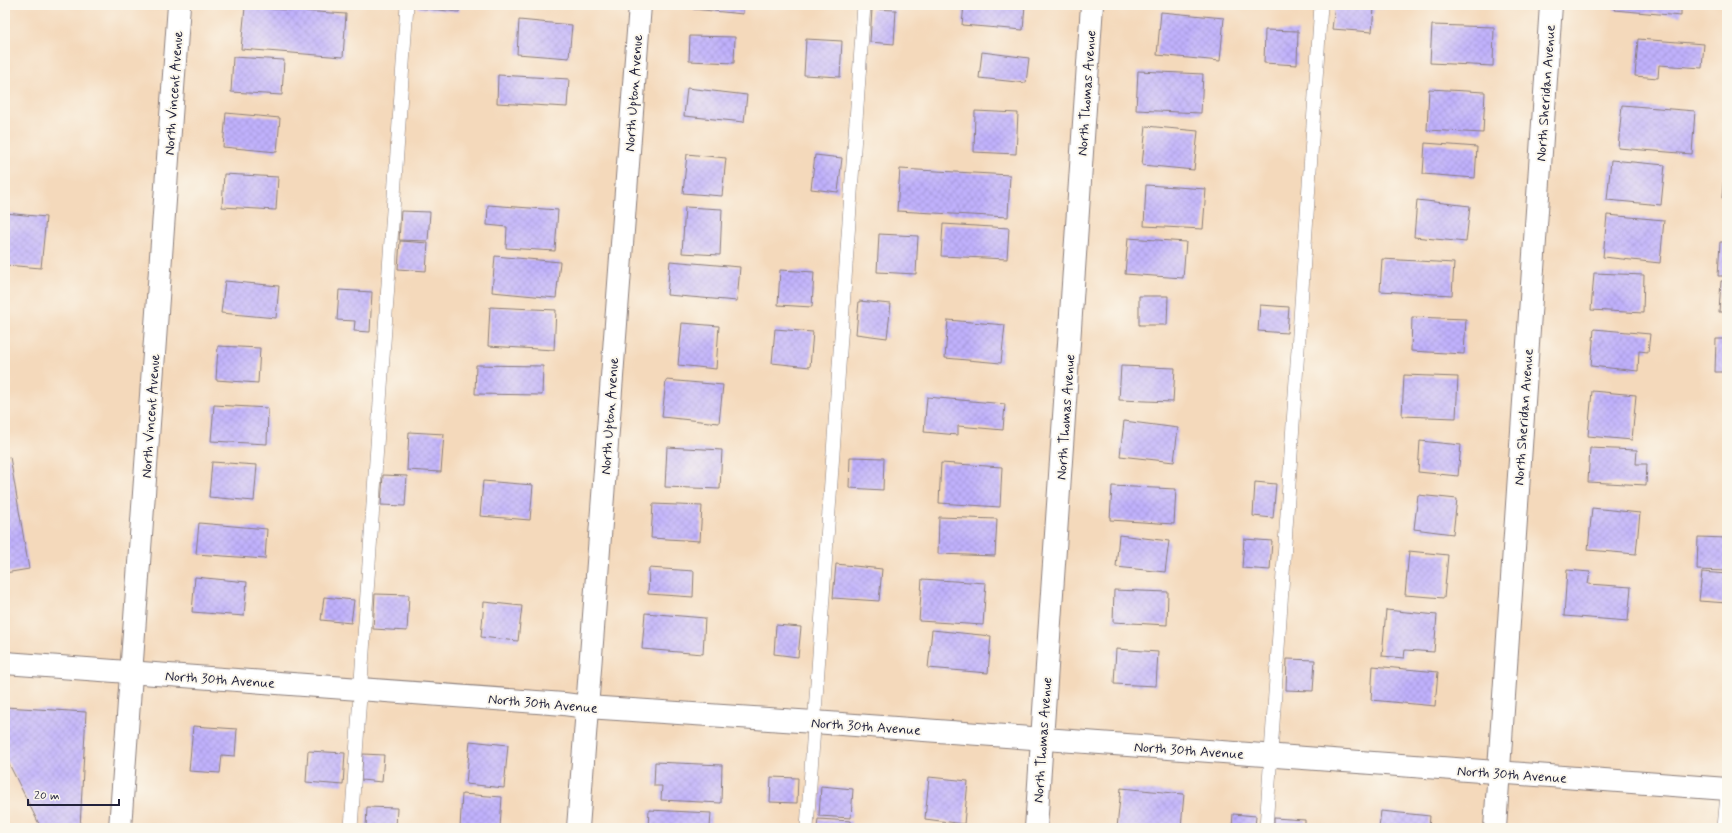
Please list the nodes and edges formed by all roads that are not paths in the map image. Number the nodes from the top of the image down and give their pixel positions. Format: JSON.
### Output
{"nodes":[{"id":1,"x":179,"y":5,"type":"edge"},
{"id":2,"x":407,"y":5,"type":"edge"},
{"id":3,"x":640,"y":5,"type":"edge"},
{"id":4,"x":864,"y":5,"type":"edge"},
{"id":5,"x":1092,"y":5,"type":"edge"},
{"id":6,"x":1321,"y":5,"type":"edge"},
{"id":7,"x":1551,"y":5,"type":"edge"},
{"id":8,"x":5,"y":663,"type":"edge"},
{"id":9,"x":131,"y":673,"type":"junction"},
{"id":10,"x":359,"y":689,"type":"junction"},
{"id":11,"x":587,"y":707,"type":"junction"},
{"id":12,"x":814,"y":722,"type":"junction"},
{"id":13,"x":1042,"y":740,"type":"junction"},
{"id":14,"x":1271,"y":756,"type":"junction"},
{"id":15,"x":1499,"y":773,"type":"junction"},
{"id":16,"x":1727,"y":789,"type":"edge"},
{"id":17,"x":1727,"y":794,"type":"edge"},
{"id":18,"x":120,"y":828,"type":"edge"},
{"id":19,"x":351,"y":828,"type":"edge"},
{"id":20,"x":578,"y":828,"type":"edge"},
{"id":21,"x":807,"y":828,"type":"edge"},
{"id":22,"x":1036,"y":828,"type":"edge"},
{"id":23,"x":1266,"y":828,"type":"edge"},
{"id":24,"x":1495,"y":828,"type":"edge"},
{"id":25,"x":1724,"y":828,"type":"edge"}],
"edges":[{"from":1,"to":9,"type":"street","name":"North Vincent Avenue"},
{"from":2,"to":10,"type":"lane"},
{"from":3,"to":11,"type":"street","name":"North Upton Avenue"},
{"from":4,"to":12,"type":"lane"},
{"from":5,"to":13,"type":"street","name":"North Thomas Avenue"},
{"from":6,"to":14,"type":"lane"},
{"from":7,"to":15,"type":"street","name":"North Sheridan Avenue"},
{"from":8,"to":9,"type":"street","name":"North 30th Avenue"},
{"from":9,"to":10,"type":"street","name":"North 30th Avenue"},
{"from":9,"to":18,"type":"street","name":"North Vincent Avenue"},
{"from":10,"to":11,"type":"street","name":"North 30th Avenue"},
{"from":10,"to":19,"type":"lane"},
{"from":11,"to":12,"type":"street","name":"North 30th Avenue"},
{"from":11,"to":20,"type":"street","name":"North Upton Avenue"},
{"from":12,"to":13,"type":"street","name":"North 30th Avenue"},
{"from":12,"to":21,"type":"lane"},
{"from":13,"to":14,"type":"street","name":"North 30th Avenue"},
{"from":13,"to":22,"type":"street","name":"North Thomas Avenue"},
{"from":14,"to":15,"type":"street","name":"North 30th Avenue"},
{"from":14,"to":23,"type":"lane"},
{"from":15,"to":16,"type":"street","name":"North 30th Avenue"},
{"from":15,"to":24,"type":"street","name":"North Sheridan Avenue"},
{"from":17,"to":25,"type":"lane"}]}
